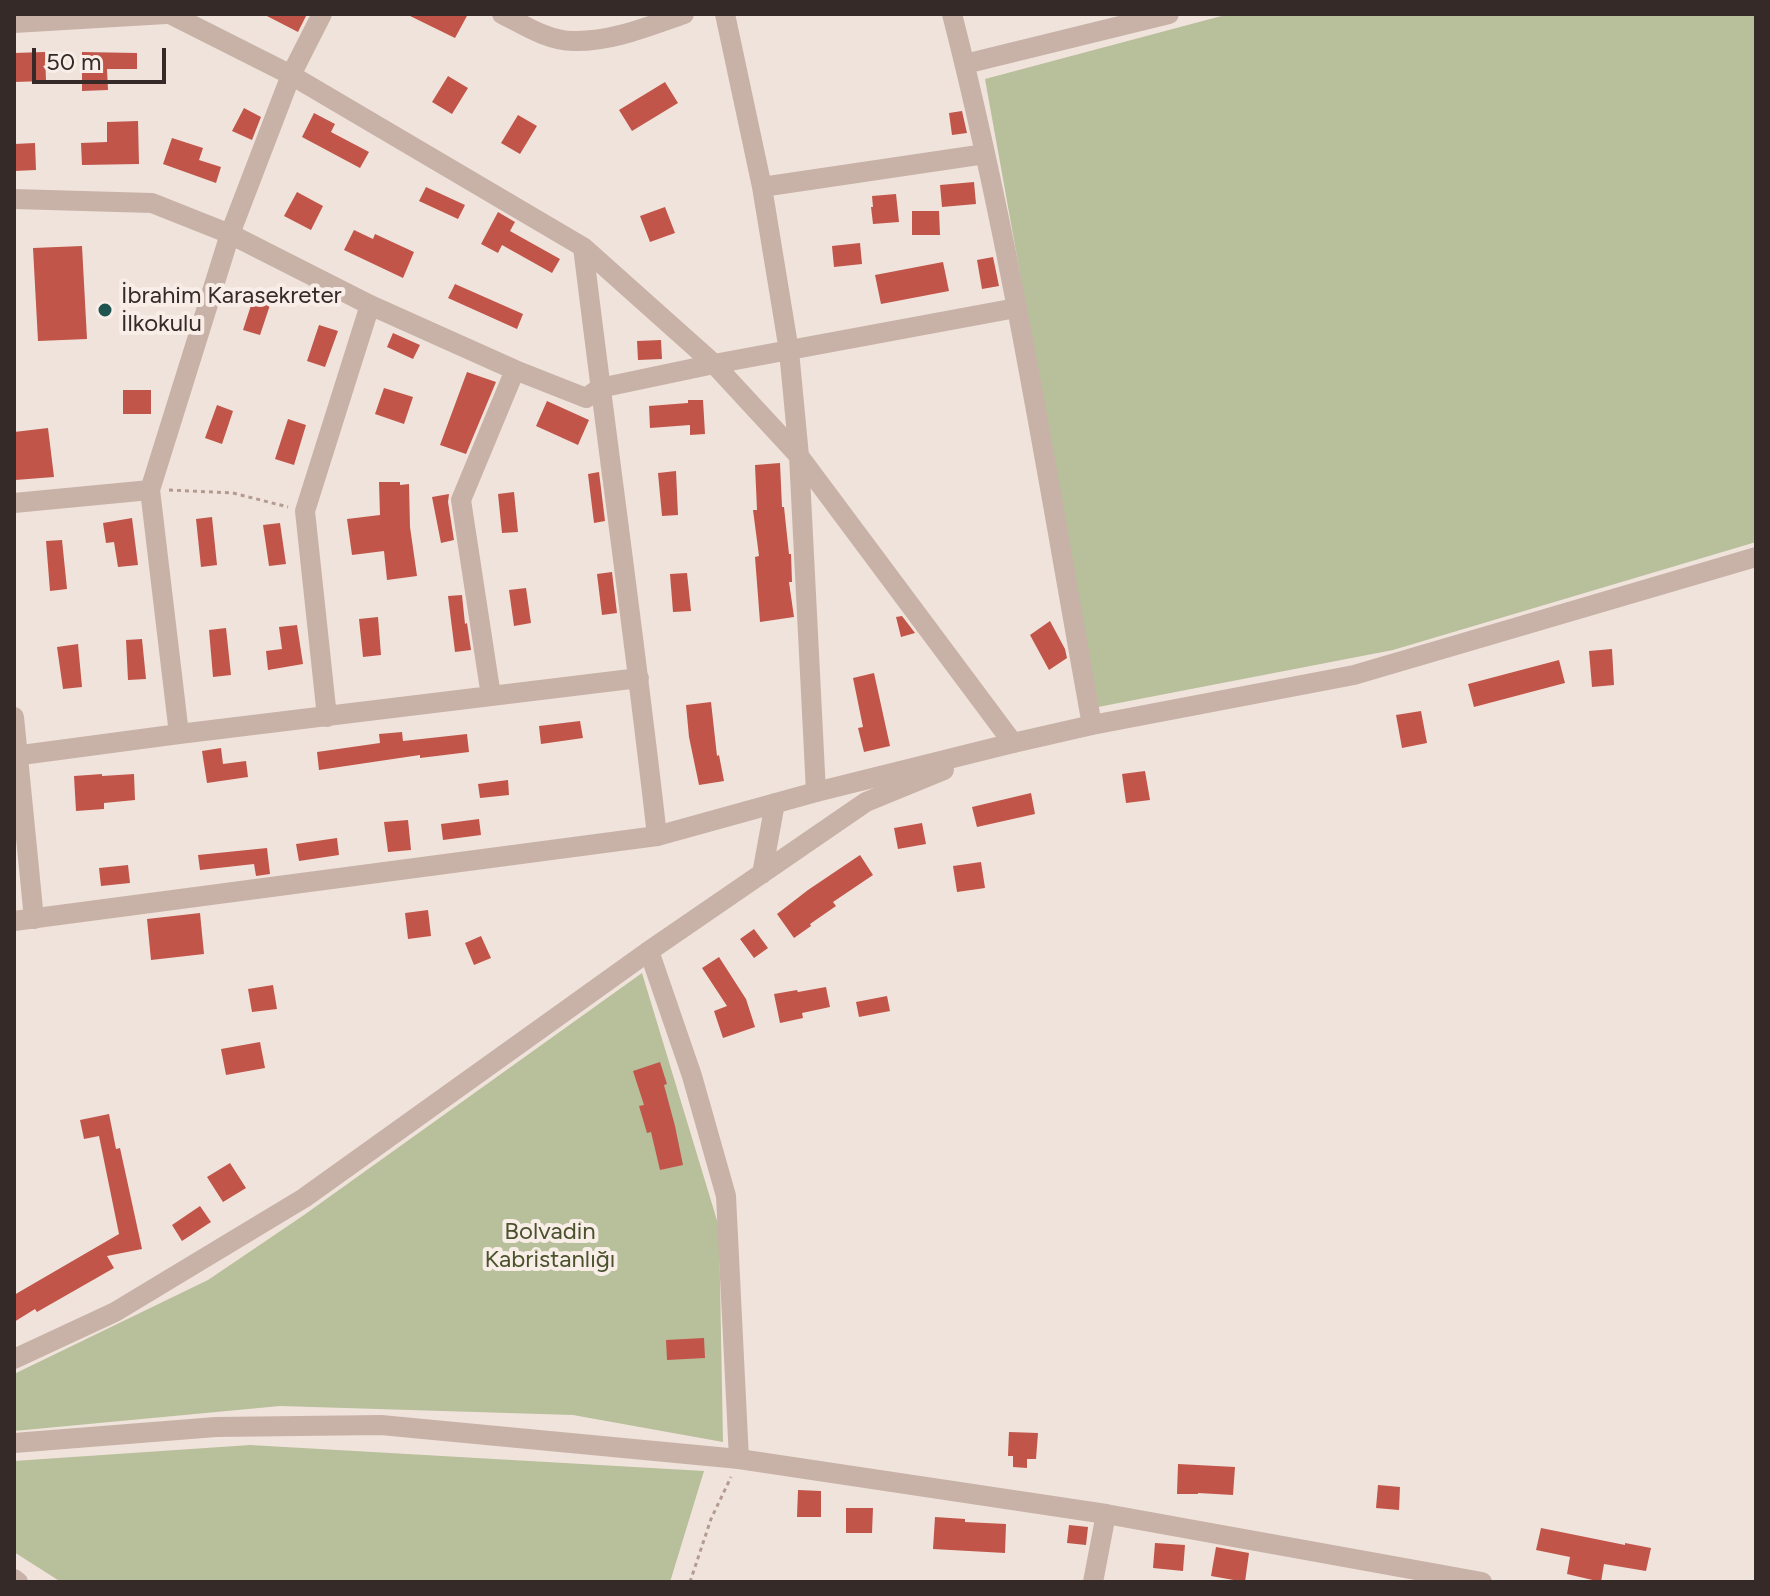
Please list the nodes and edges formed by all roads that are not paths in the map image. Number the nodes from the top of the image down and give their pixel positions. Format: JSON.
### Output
{"nodes":[{"id":1,"x":168,"y":14,"type":"edge"},
{"id":2,"x":322,"y":14,"type":"edge"},
{"id":3,"x":502,"y":14,"type":"edge"},
{"id":4,"x":684,"y":14,"type":"edge"},
{"id":5,"x":725,"y":14,"type":"edge"},
{"id":6,"x":952,"y":14,"type":"edge"},
{"id":7,"x":1169,"y":14,"type":"edge"},
{"id":8,"x":14,"y":23,"type":"edge"},
{"id":9,"x":965,"y":64,"type":"junction"},
{"id":10,"x":291,"y":75,"type":"junction"},
{"id":11,"x":985,"y":154,"type":"junction"},
{"id":12,"x":762,"y":187,"type":"junction"},
{"id":13,"x":14,"y":199,"type":"edge"},
{"id":14,"x":230,"y":234,"type":"junction"},
{"id":15,"x":583,"y":247,"type":"junction"},
{"id":16,"x":370,"y":305,"type":"junction"},
{"id":17,"x":1016,"y":308,"type":"junction"},
{"id":18,"x":789,"y":351,"type":"junction"},
{"id":19,"x":714,"y":364,"type":"junction"},
{"id":20,"x":515,"y":370,"type":"junction"},
{"id":21,"x":600,"y":388,"type":"junction"},
{"id":22,"x":799,"y":456,"type":"junction"},
{"id":23,"x":150,"y":490,"type":"junction"},
{"id":24,"x":14,"y":503,"type":"edge"},
{"id":25,"x":1756,"y":557,"type":"edge"},
{"id":26,"x":639,"y":678,"type":"junction"},
{"id":27,"x":491,"y":696,"type":"junction"},
{"id":28,"x":14,"y":717,"type":"edge"},
{"id":29,"x":327,"y":717,"type":"junction"},
{"id":30,"x":1092,"y":725,"type":"junction"},
{"id":31,"x":179,"y":734,"type":"junction"},
{"id":32,"x":1013,"y":743,"type":"junction"},
{"id":33,"x":16,"y":756,"type":"edge"},
{"id":34,"x":816,"y":792,"type":"junction"},
{"id":35,"x":775,"y":803,"type":"junction"},
{"id":36,"x":657,"y":836,"type":"junction"},
{"id":37,"x":762,"y":874,"type":"junction"},
{"id":38,"x":24,"y":920,"type":"edge"},
{"id":39,"x":649,"y":951,"type":"junction"},
{"id":40,"x":14,"y":1359,"type":"edge"},
{"id":41,"x":14,"y":1443,"type":"edge"},
{"id":42,"x":739,"y":1459,"type":"junction"},
{"id":43,"x":1106,"y":1514,"type":"junction"},
{"id":44,"x":1093,"y":1582,"type":"edge"},
{"id":45,"x":1482,"y":1582,"type":"edge"}],
"edges":[{"from":1,"to":8,"type":"street"},
{"from":1,"to":10,"type":"street"},
{"from":2,"to":10,"type":"street"},
{"from":3,"to":4,"type":"street"},
{"from":5,"to":12,"type":"street"},
{"from":6,"to":9,"type":"street"},
{"from":7,"to":9,"type":"street"},
{"from":9,"to":11,"type":"street"},
{"from":10,"to":14,"type":"street"},
{"from":10,"to":15,"type":"street"},
{"from":11,"to":12,"type":"street"},
{"from":11,"to":17,"type":"street"},
{"from":12,"to":18,"type":"street"},
{"from":13,"to":14,"type":"street"},
{"from":14,"to":16,"type":"street"},
{"from":14,"to":23,"type":"street"},
{"from":15,"to":19,"type":"street"},
{"from":15,"to":21,"type":"street"},
{"from":16,"to":20,"type":"street"},
{"from":16,"to":29,"type":"street"},
{"from":17,"to":18,"type":"street"},
{"from":17,"to":30,"type":"street"},
{"from":18,"to":19,"type":"street"},
{"from":18,"to":22,"type":"street"},
{"from":19,"to":21,"type":"street"},
{"from":19,"to":22,"type":"street"},
{"from":20,"to":21,"type":"street"},
{"from":20,"to":27,"type":"street"},
{"from":21,"to":26,"type":"street"},
{"from":22,"to":32,"type":"street"},
{"from":22,"to":34,"type":"street"},
{"from":23,"to":24,"type":"street"},
{"from":23,"to":31,"type":"street"},
{"from":25,"to":30,"type":"street"},
{"from":26,"to":27,"type":"street"},
{"from":26,"to":36,"type":"street"},
{"from":27,"to":29,"type":"street"},
{"from":28,"to":33,"type":"street"},
{"from":29,"to":31,"type":"street"},
{"from":30,"to":32,"type":"street"},
{"from":31,"to":33,"type":"street"},
{"from":32,"to":34,"type":"street"},
{"from":32,"to":37,"type":"street"},
{"from":33,"to":38,"type":"street"},
{"from":34,"to":35,"type":"street"},
{"from":35,"to":36,"type":"street"},
{"from":35,"to":37,"type":"street"},
{"from":36,"to":38,"type":"street"},
{"from":37,"to":39,"type":"street"},
{"from":39,"to":40,"type":"street"},
{"from":39,"to":42,"type":"street"},
{"from":41,"to":42,"type":"street"},
{"from":42,"to":43,"type":"street"},
{"from":43,"to":44,"type":"street"},
{"from":43,"to":45,"type":"street"}]}
